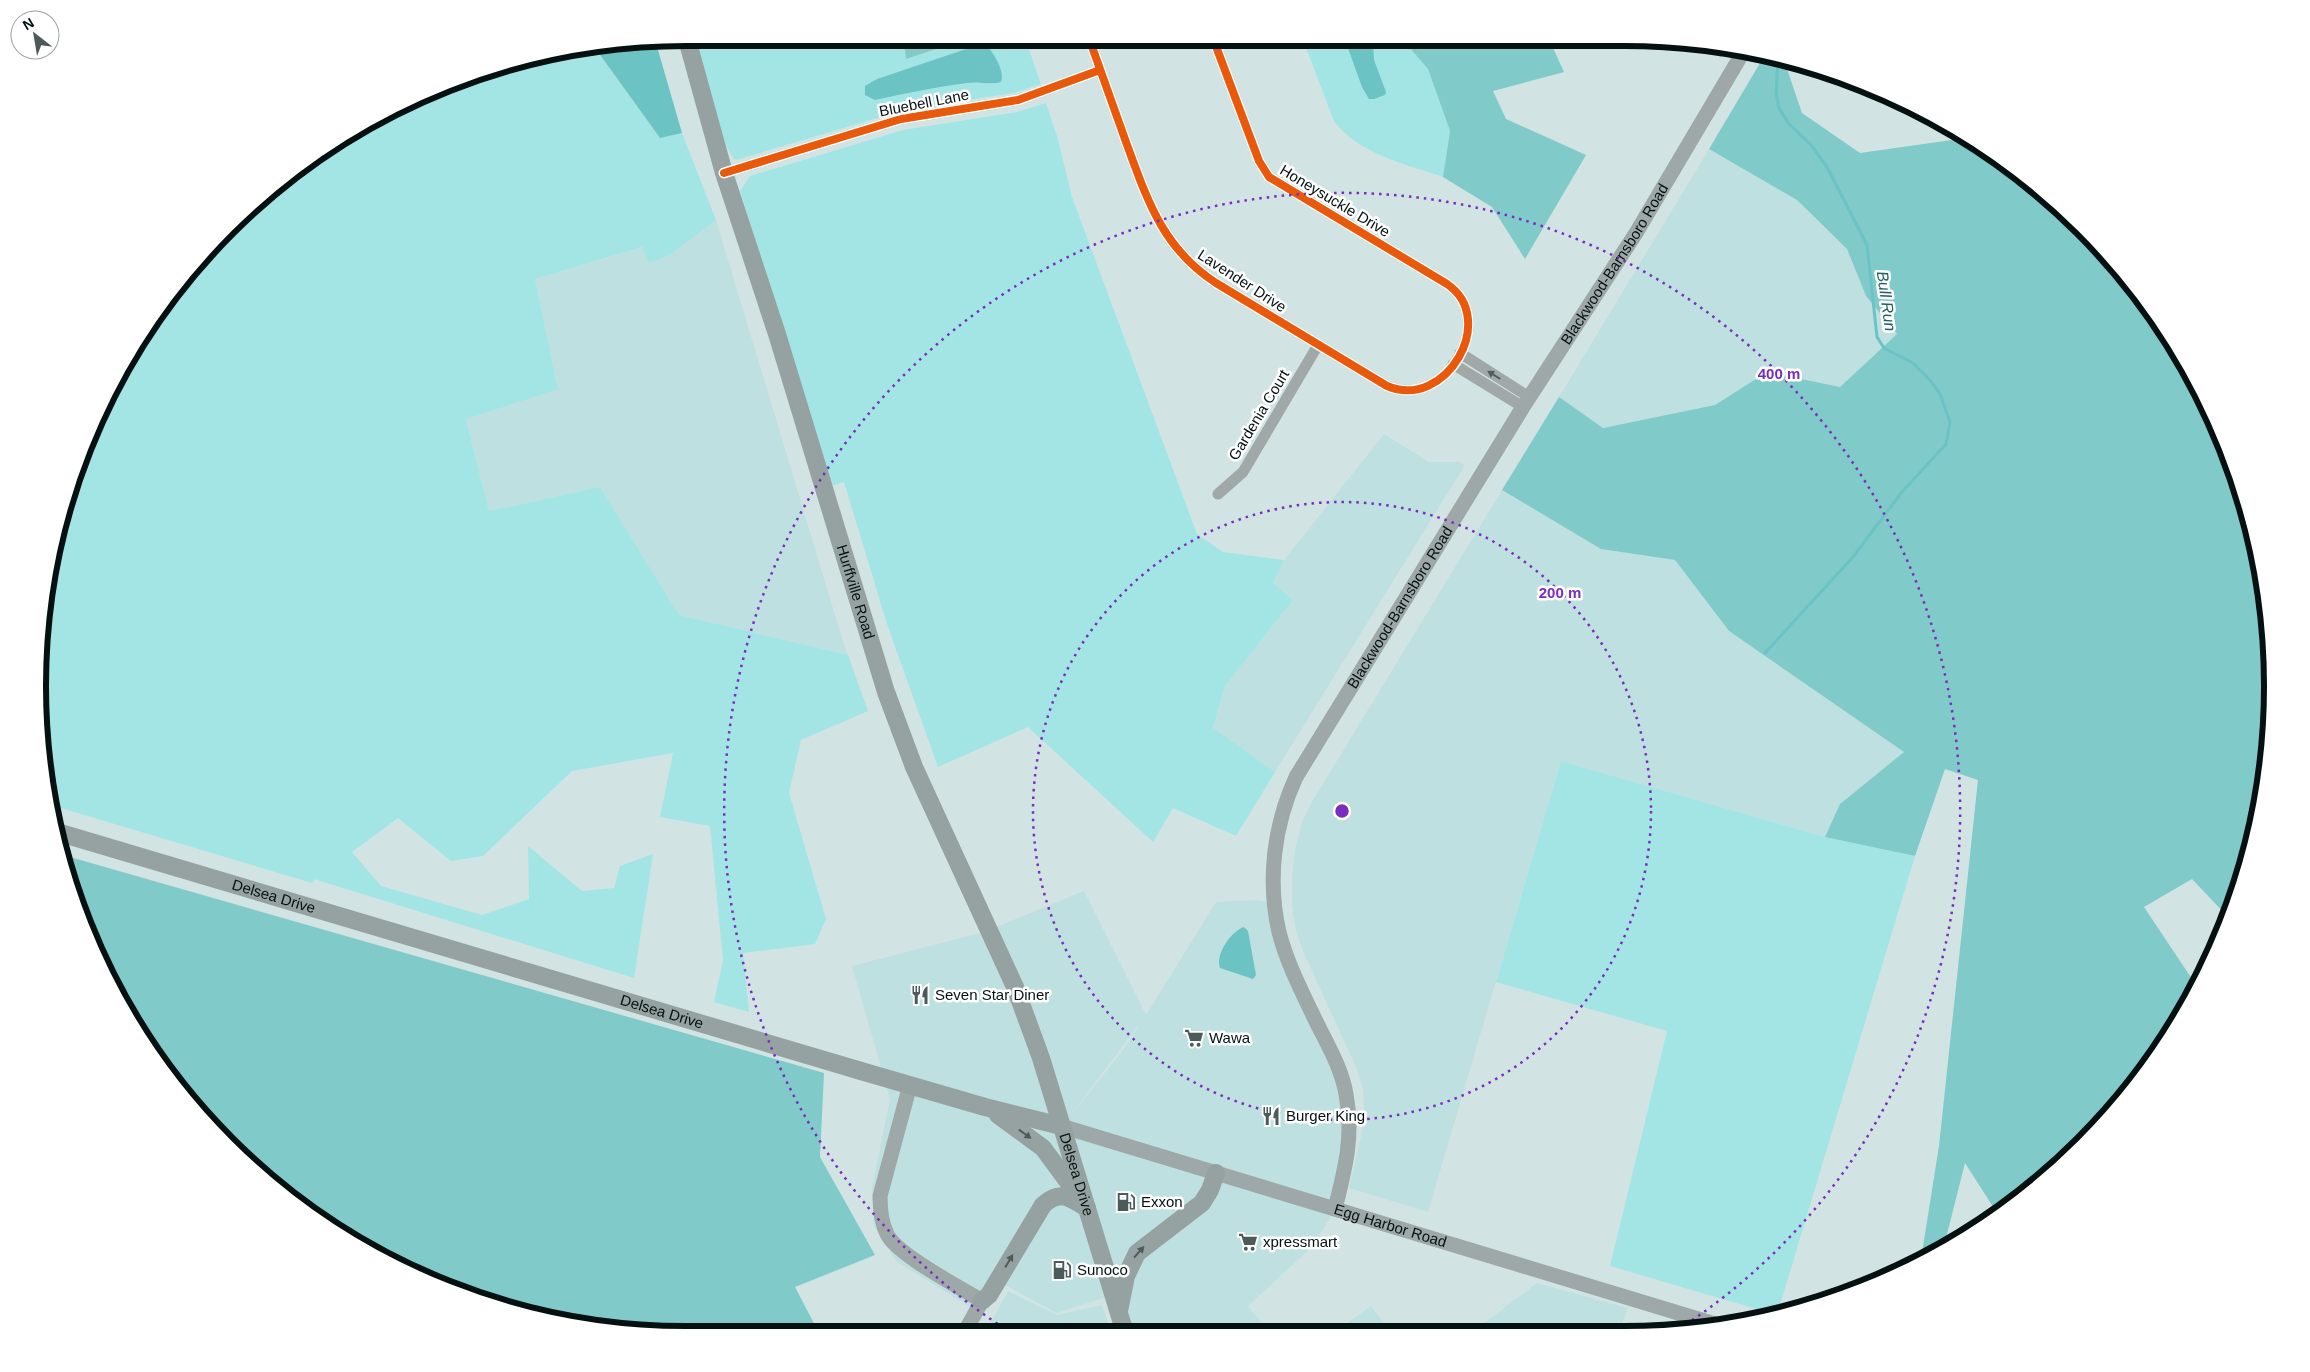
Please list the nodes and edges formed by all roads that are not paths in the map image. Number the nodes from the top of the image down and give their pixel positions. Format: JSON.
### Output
{"nodes":[{"id":1,"x":689,"y":46,"type":"edge"},
{"id":2,"x":1092,"y":46,"type":"edge"},
{"id":3,"x":1216,"y":46,"type":"edge"},
{"id":4,"x":1740,"y":57,"type":"edge"},
{"id":5,"x":1100,"y":70,"type":"junction"},
{"id":6,"x":724,"y":173,"type":"junction"},
{"id":7,"x":1318,"y":345,"type":"junction"},
{"id":8,"x":1460,"y":353,"type":"junction"},
{"id":9,"x":1453,"y":364,"type":"junction"},
{"id":10,"x":1526,"y":402,"type":"junction"},
{"id":11,"x":1218,"y":494,"type":"dead end"},
{"id":12,"x":64,"y":834,"type":"edge"},
{"id":13,"x":910,"y":1085,"type":"junction"},
{"id":14,"x":985,"y":1107,"type":"junction"},
{"id":15,"x":1061,"y":1126,"type":"junction"},
{"id":16,"x":1216,"y":1173,"type":"junction"},
{"id":17,"x":1087,"y":1208,"type":"junction"},
{"id":18,"x":1335,"y":1209,"type":"junction"},
{"id":19,"x":982,"y":1301,"type":"junction"},
{"id":20,"x":1119,"y":1314,"type":"junction"},
{"id":21,"x":1703,"y":1320,"type":"edge"},
{"id":22,"x":968,"y":1326,"type":"edge"},
{"id":23,"x":1123,"y":1326,"type":"edge"}],
"edges":[{"from":1,"to":6,"type":"main road","name":"Hurffville Road"},
{"from":2,"to":5,"type":"street","name":"Lavender Drive"},
{"from":3,"to":8,"type":"street","name":"Honeysuckle Drive"},
{"from":4,"to":10,"type":"main road","name":"Blackwood-Barnsboro Road"},
{"from":5,"to":6,"type":"street","name":"Bluebell Lane"},
{"from":5,"to":7,"type":"street","name":"Lavender Drive"},
{"from":6,"to":15,"type":"main road","name":"Hurffville Road"},
{"from":7,"to":9,"type":"street","name":"Lavender Drive"},
{"from":7,"to":11,"type":"street","name":"Gardenia Court"},
{"from":8,"to":9,"type":"street","name":"Lavender Drive"},
{"from":10,"to":8,"type":"street","one_way":true},
{"from":9,"to":10,"type":"street"},
{"from":10,"to":18,"type":"main road","name":"Blackwood-Barnsboro Road"},
{"from":12,"to":13,"type":"main road","name":"Delsea Drive"},
{"from":13,"to":14,"type":"main road","name":"Delsea Drive"},
{"from":13,"to":19,"type":"main road"},
{"from":14,"to":15,"type":"main road","name":"Delsea Drive"},
{"from":14,"to":17,"type":"main road","one_way":true},
{"from":15,"to":16,"type":"main road","name":"Egg Harbor Road"},
{"from":15,"to":17,"type":"main road","name":"Delsea Drive"},
{"from":16,"to":18,"type":"main road","name":"Egg Harbor Road"},
{"from":20,"to":16,"type":"main road","one_way":true},
{"from":19,"to":17,"type":"main road","one_way":true},
{"from":17,"to":20,"type":"main road","name":"Delsea Drive"},
{"from":18,"to":21,"type":"main road","name":"Egg Harbor Road"},
{"from":19,"to":22,"type":"main road"},
{"from":20,"to":23,"type":"main road","name":"Delsea Drive"}]}
